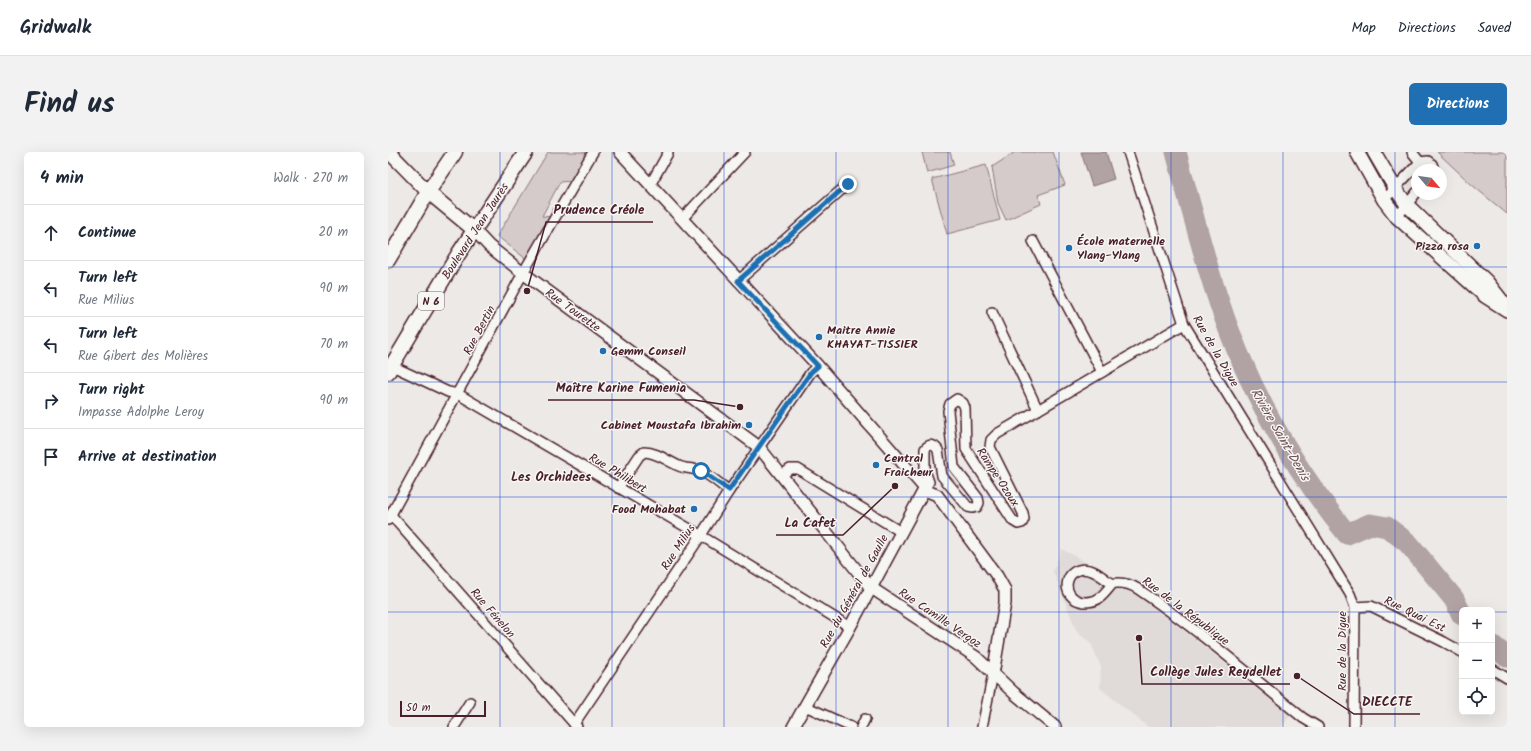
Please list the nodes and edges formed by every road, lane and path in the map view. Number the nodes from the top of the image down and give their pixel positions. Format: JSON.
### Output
{"nodes":[{"id":1,"x":389,"y":152,"type":"edge"},
{"id":2,"x":454,"y":152,"type":"edge"},
{"id":3,"x":526,"y":152,"type":"edge"},
{"id":4,"x":593,"y":152,"type":"edge"},
{"id":5,"x":620,"y":152,"type":"edge"},
{"id":6,"x":745,"y":152,"type":"edge"},
{"id":7,"x":1128,"y":152,"type":"edge"},
{"id":8,"x":1357,"y":152,"type":"edge"},
{"id":9,"x":1374,"y":152,"type":"edge"},
{"id":10,"x":1412,"y":152,"type":"edge"},
{"id":11,"x":668,"y":153,"type":"edge"},
{"id":12,"x":1420,"y":162,"type":"junction"},
{"id":13,"x":1432,"y":164,"type":"edge"},
{"id":14,"x":848,"y":184,"type":"dead end"},
{"id":15,"x":650,"y":185,"type":"junction"},
{"id":16,"x":1395,"y":188,"type":"junction"},
{"id":17,"x":428,"y":192,"type":"junction"},
{"id":18,"x":1384,"y":200,"type":"junction"},
{"id":19,"x":1411,"y":200,"type":"edge"},
{"id":20,"x":1407,"y":205,"type":"junction"},
{"id":21,"x":1397,"y":217,"type":"junction"},
{"id":22,"x":682,"y":219,"type":"junction"},
{"id":23,"x":474,"y":230,"type":"junction"},
{"id":24,"x":1033,"y":241,"type":"dead end"},
{"id":25,"x":388,"y":260,"type":"edge"},
{"id":26,"x":523,"y":273,"type":"junction"},
{"id":27,"x":738,"y":281,"type":"junction"},
{"id":28,"x":1507,"y":309,"type":"edge"},
{"id":29,"x":992,"y":312,"type":"dead end"},
{"id":30,"x":1184,"y":324,"type":"junction"},
{"id":31,"x":818,"y":366,"type":"junction"},
{"id":32,"x":389,"y":367,"type":"edge"},
{"id":33,"x":1102,"y":372,"type":"junction"},
{"id":34,"x":458,"y":394,"type":"junction"},
{"id":35,"x":1038,"y":410,"type":"junction"},
{"id":36,"x":759,"y":447,"type":"junction"},
{"id":37,"x":782,"y":475,"type":"junction"},
{"id":38,"x":618,"y":488,"type":"junction"},
{"id":39,"x":925,"y":488,"type":"junction"},
{"id":40,"x":729,"y":490,"type":"junction"},
{"id":41,"x":390,"y":517,"type":"edge"},
{"id":42,"x":901,"y":532,"type":"junction"},
{"id":43,"x":700,"y":535,"type":"junction"},
{"id":44,"x":1113,"y":584,"type":"junction"},
{"id":45,"x":870,"y":587,"type":"junction"},
{"id":46,"x":1355,"y":607,"type":"junction"},
{"id":47,"x":850,"y":627,"type":"junction"},
{"id":48,"x":1459,"y":650,"type":"edge"},
{"id":49,"x":976,"y":657,"type":"junction"},
{"id":50,"x":996,"y":659,"type":"junction"},
{"id":51,"x":1495,"y":671,"type":"edge"},
{"id":52,"x":993,"y":674,"type":"junction"},
{"id":53,"x":1507,"y":678,"type":"edge"},
{"id":54,"x":470,"y":702,"type":"dead end"},
{"id":55,"x":805,"y":706,"type":"junction"},
{"id":56,"x":576,"y":725,"type":"edge"},
{"id":57,"x":454,"y":727,"type":"edge"},
{"id":58,"x":793,"y":727,"type":"edge"},
{"id":59,"x":851,"y":727,"type":"edge"},
{"id":60,"x":982,"y":727,"type":"edge"},
{"id":61,"x":1055,"y":727,"type":"edge"},
{"id":62,"x":1318,"y":727,"type":"edge"},
{"id":63,"x":1354,"y":727,"type":"edge"}],
"edges":[{"from":1,"to":17,"type":"main road","name":"Rue Tourette"},
{"from":2,"to":17,"type":"main road"},
{"from":3,"to":23,"type":"main road","name":"Boulevard Jean Jaurès","number":"N 6"},
{"from":4,"to":26,"type":"street","name":"Rue Bertin"},
{"from":5,"to":15,"type":"street"},
{"from":6,"to":22,"type":"street"},
{"from":7,"to":30,"type":"street","name":"Rue de la Digue"},
{"from":8,"to":18,"type":"main road"},
{"from":9,"to":16,"type":"main road"},
{"from":10,"to":12,"type":"street"},
{"from":11,"to":15,"type":"street"},
{"from":12,"to":13,"type":"street"},
{"from":12,"to":16,"type":"street"},
{"from":14,"to":27,"type":"street"},
{"from":15,"to":22,"type":"street"},
{"from":16,"to":18,"type":"street"},
{"from":16,"to":20,"type":"main road"},
{"from":17,"to":23,"type":"main road","name":"Rue Tourette"},
{"from":17,"to":25,"type":"main road"},
{"from":18,"to":21,"type":"main road"},
{"from":19,"to":20,"type":"street"},
{"from":20,"to":21,"type":"street"},
{"from":20,"to":28,"type":"main road"},
{"from":21,"to":28,"type":"main road"},
{"from":22,"to":27,"type":"street"},
{"from":23,"to":26,"type":"street","name":"Rue Tourette"},
{"from":23,"to":32,"type":"main road","name":"Boulevard Jean Jaurès","number":"N 6"},
{"from":24,"to":33,"type":"street"},
{"from":26,"to":34,"type":"street","name":"Rue Bertin"},
{"from":26,"to":36,"type":"street","name":"Rue Tourette"},
{"from":27,"to":31,"type":"street"},
{"from":29,"to":35,"type":"street"},
{"from":30,"to":33,"type":"street","name":"Rampe Ozoux"},
{"from":30,"to":46,"type":"street","name":"Rue de la Digue"},
{"from":31,"to":36,"type":"street","name":"Rue Milius"},
{"from":31,"to":39,"type":"street"},
{"from":32,"to":34,"type":"street","name":"Rue Philibert"},
{"from":33,"to":35,"type":"street","name":"Rampe Ozoux"},
{"from":34,"to":38,"type":"street","name":"Rue Philibert"},
{"from":34,"to":41,"type":"street","name":"Rue Bertin"},
{"from":35,"to":39,"type":"street","name":"Rampe Ozoux"},
{"from":36,"to":37,"type":"street","name":"Rue Tourette"},
{"from":36,"to":40,"type":"street","name":"Rue Milius"},
{"from":37,"to":42,"type":"street"},
{"from":37,"to":45,"type":"street","name":"Rue Tourette"},
{"from":38,"to":40,"type":"street"},
{"from":38,"to":43,"type":"street","name":"Rue Philibert"},
{"from":39,"to":42,"type":"street","name":"Rue du Général de Gaulle"},
{"from":39,"to":50,"type":"street"},
{"from":40,"to":43,"type":"street","name":"Rue Milius"},
{"from":41,"to":56,"type":"street","name":"Rue Fénelon"},
{"from":42,"to":45,"type":"street","name":"Rue du Général de Gaulle"},
{"from":43,"to":47,"type":"street","name":"Rue Philibert"},
{"from":43,"to":56,"type":"street","name":"Rue Milius"},
{"from":44,"to":44,"type":"street","name":"Rue de la République"},
{"from":44,"to":62,"type":"street","name":"Rue de la République"},
{"from":45,"to":47,"type":"street","name":"Rue du Général de Gaulle"},
{"from":45,"to":49,"type":"street","name":"Rue Camille Vergoz"},
{"from":46,"to":48,"type":"street","name":"Rue Quai Est"},
{"from":46,"to":63,"type":"street","name":"Rue de la Digue"},
{"from":47,"to":55,"type":"street","name":"Rue du Général de Gaulle"},
{"from":49,"to":50,"type":"street"},
{"from":49,"to":52,"type":"street","name":"Rue Camille Vergoz"},
{"from":50,"to":52,"type":"street"},
{"from":51,"to":53,"type":"street"},
{"from":52,"to":60,"type":"street"},
{"from":52,"to":61,"type":"street","name":"Rue Camille Vergoz"},
{"from":54,"to":57,"type":"street"},
{"from":55,"to":58,"type":"street","name":"Rue du Général de Gaulle"},
{"from":55,"to":59,"type":"street"}]}
